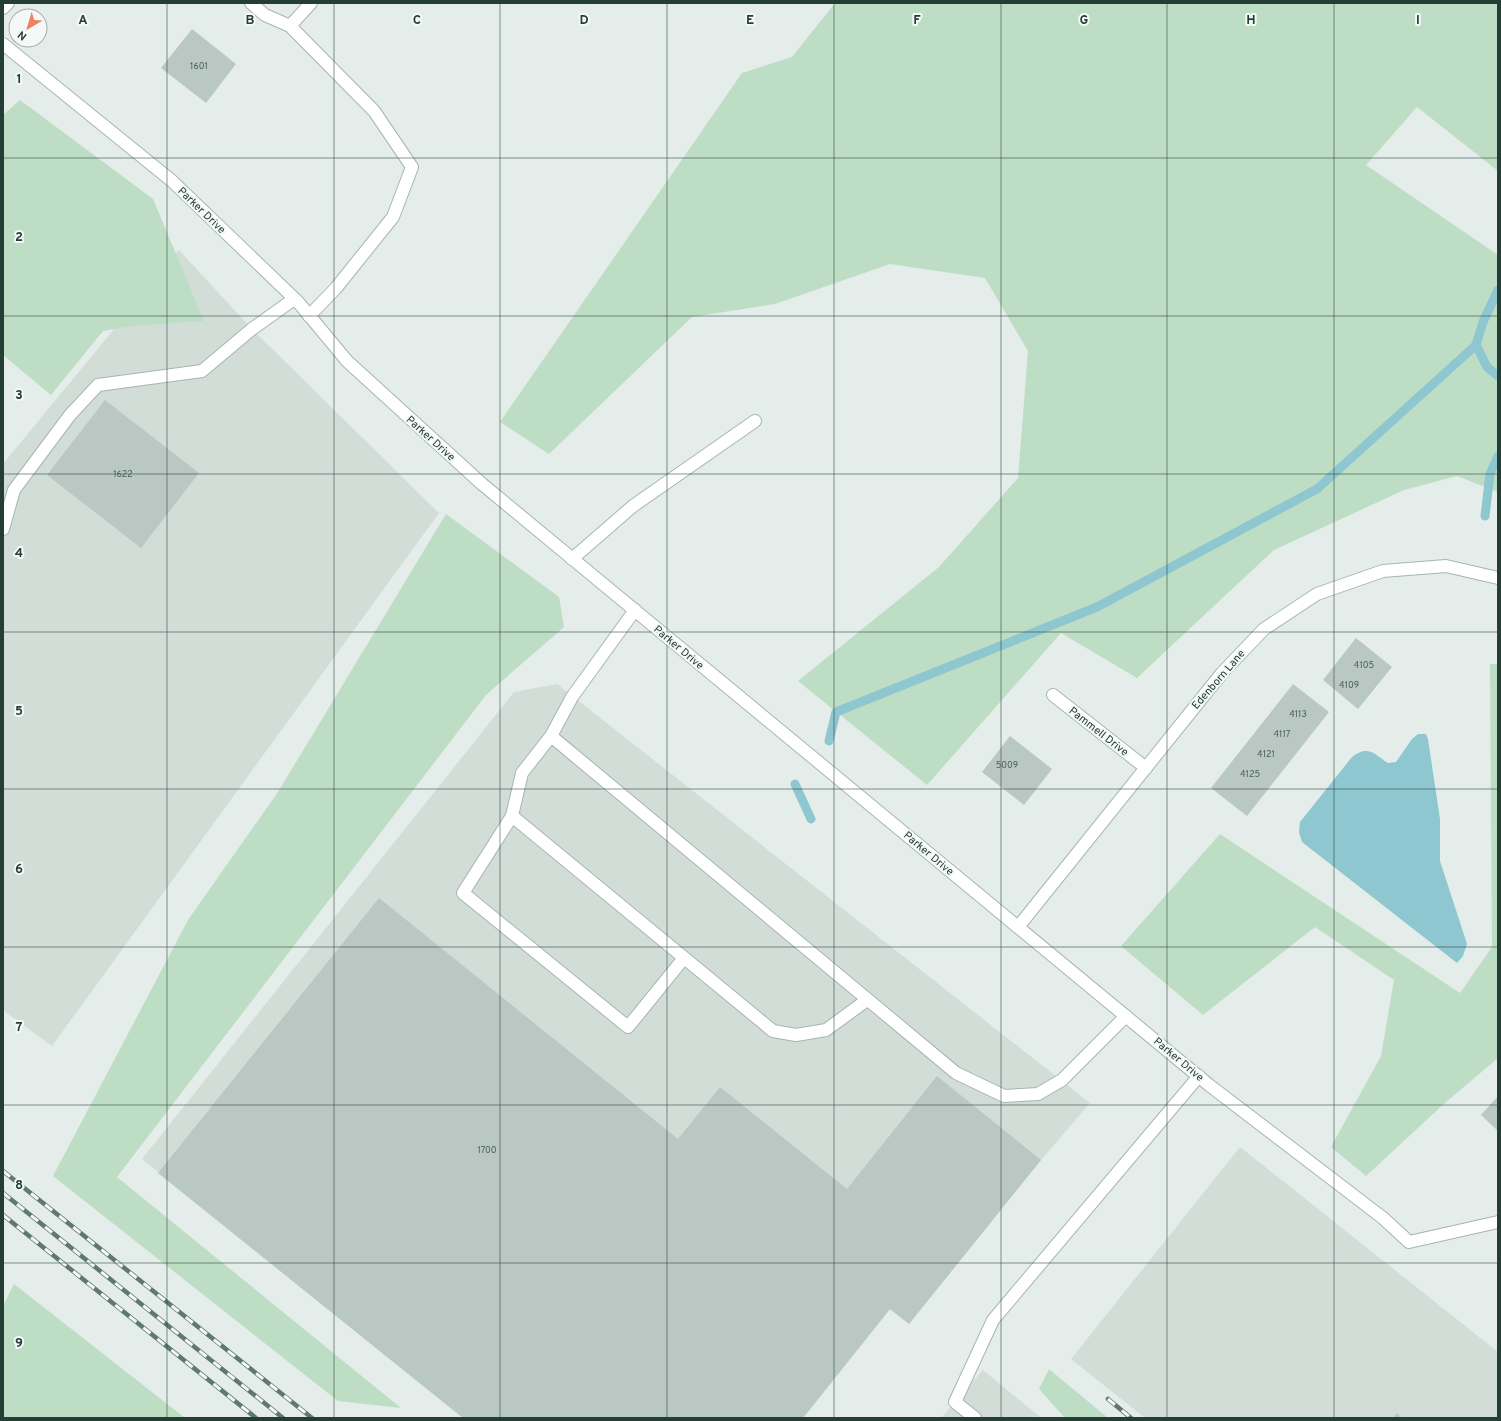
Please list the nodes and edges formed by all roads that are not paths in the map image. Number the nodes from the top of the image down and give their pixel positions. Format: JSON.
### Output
{"nodes":[{"id":1,"x":8,"y":3,"type":"edge"},
{"id":2,"x":251,"y":3,"type":"edge"},
{"id":3,"x":311,"y":3,"type":"edge"},
{"id":4,"x":3,"y":8,"type":"edge"},
{"id":5,"x":290,"y":26,"type":"junction"},
{"id":6,"x":3,"y":44,"type":"edge"},
{"id":7,"x":294,"y":299,"type":"junction"},
{"id":8,"x":309,"y":316,"type":"junction"},
{"id":9,"x":755,"y":420,"type":"dead end"},
{"id":10,"x":3,"y":529,"type":"edge"},
{"id":11,"x":572,"y":559,"type":"junction"},
{"id":12,"x":1498,"y":578,"type":"edge"},
{"id":13,"x":635,"y":610,"type":"junction"},
{"id":14,"x":1053,"y":695,"type":"dead end"},
{"id":15,"x":551,"y":736,"type":"junction"},
{"id":16,"x":1146,"y":768,"type":"junction"},
{"id":17,"x":512,"y":816,"type":"junction"},
{"id":18,"x":1018,"y":927,"type":"junction"},
{"id":19,"x":684,"y":958,"type":"junction"},
{"id":20,"x":867,"y":1000,"type":"junction"},
{"id":21,"x":1126,"y":1016,"type":"junction"},
{"id":22,"x":1199,"y":1076,"type":"junction"},
{"id":23,"x":1498,"y":1222,"type":"edge"},
{"id":24,"x":974,"y":1418,"type":"edge"}],
"edges":[{"from":1,"to":4,"type":"street"},
{"from":2,"to":5,"type":"street"},
{"from":3,"to":5,"type":"street"},
{"from":5,"to":8,"type":"street"},
{"from":6,"to":7,"type":"street","name":"Parker Drive"},
{"from":7,"to":8,"type":"street","name":"Parker Drive"},
{"from":7,"to":10,"type":"street"},
{"from":8,"to":11,"type":"street","name":"Parker Drive"},
{"from":9,"to":11,"type":"street"},
{"from":11,"to":13,"type":"street","name":"Parker Drive"},
{"from":12,"to":16,"type":"street","name":"Edenborn Lane"},
{"from":13,"to":15,"type":"street"},
{"from":13,"to":18,"type":"street","name":"Parker Drive"},
{"from":14,"to":16,"type":"street","name":"Pammell Drive"},
{"from":15,"to":17,"type":"street"},
{"from":15,"to":20,"type":"street"},
{"from":16,"to":18,"type":"street","name":"Edenborn Lane"},
{"from":17,"to":19,"type":"street"},
{"from":17,"to":19,"type":"street"},
{"from":18,"to":21,"type":"street","name":"Parker Drive"},
{"from":19,"to":20,"type":"street"},
{"from":20,"to":21,"type":"street"},
{"from":21,"to":22,"type":"street","name":"Parker Drive"},
{"from":22,"to":23,"type":"street","name":"Parker Drive"},
{"from":22,"to":24,"type":"street"}]}
